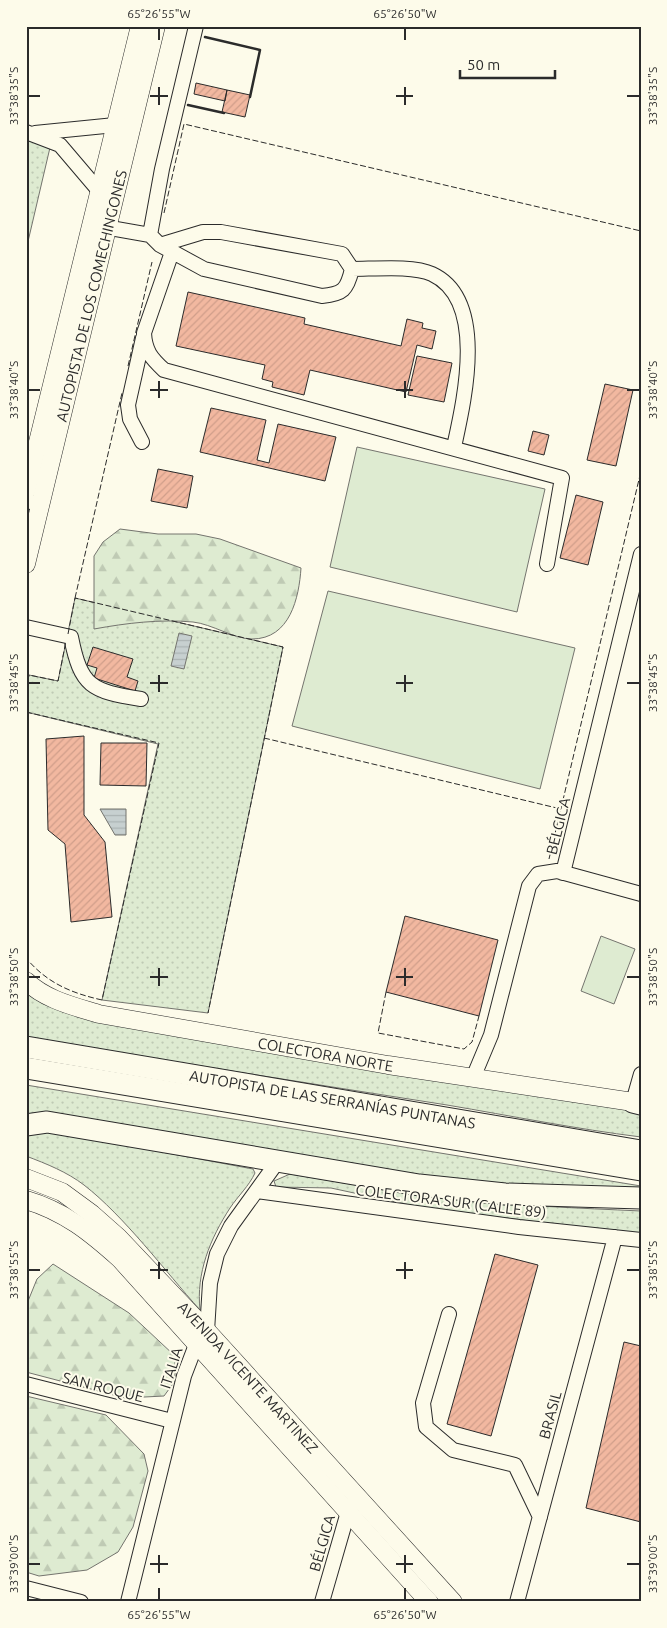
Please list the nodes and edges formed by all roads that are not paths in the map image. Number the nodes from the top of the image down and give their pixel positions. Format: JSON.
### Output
{"nodes":[{"id":1,"x":140,"y":26,"type":"edge"},
{"id":2,"x":156,"y":26,"type":"edge"},
{"id":3,"x":196,"y":26,"type":"edge"},
{"id":4,"x":115,"y":125,"type":"junction"},
{"id":5,"x":29,"y":132,"type":"edge"},
{"id":6,"x":100,"y":192,"type":"junction"},
{"id":7,"x":101,"y":226,"type":"junction"},
{"id":8,"x":150,"y":235,"type":"junction"},
{"id":9,"x":166,"y":249,"type":"junction"},
{"id":10,"x":352,"y":269,"type":"junction"},
{"id":11,"x":144,"y":333,"type":"junction"},
{"id":12,"x":142,"y":442,"type":"dead end"},
{"id":13,"x":454,"y":448,"type":"junction"},
{"id":14,"x":26,"y":491,"type":"edge"},
{"id":15,"x":33,"y":503,"type":"edge"},
{"id":16,"x":30,"y":525,"type":"edge"},
{"id":17,"x":641,"y":554,"type":"edge"},
{"id":18,"x":26,"y":564,"type":"edge"},
{"id":19,"x":547,"y":564,"type":"dead end"},
{"id":20,"x":26,"y":627,"type":"edge"},
{"id":21,"x":141,"y":699,"type":"dead end"},
{"id":22,"x":563,"y":873,"type":"junction"},
{"id":23,"x":641,"y":894,"type":"edge"},
{"id":24,"x":26,"y":981,"type":"edge"},
{"id":25,"x":26,"y":1047,"type":"edge"},
{"id":26,"x":26,"y":1068,"type":"edge"},
{"id":27,"x":641,"y":1074,"type":"edge"},
{"id":28,"x":473,"y":1078,"type":"junction"},
{"id":29,"x":637,"y":1103,"type":"edge"},
{"id":30,"x":26,"y":1125,"type":"edge"},
{"id":31,"x":641,"y":1151,"type":"edge"},
{"id":32,"x":278,"y":1161,"type":"junction"},
{"id":33,"x":641,"y":1170,"type":"edge"},
{"id":34,"x":26,"y":1178,"type":"edge"},
{"id":35,"x":257,"y":1191,"type":"junction"},
{"id":36,"x":641,"y":1198,"type":"edge"},
{"id":37,"x":26,"y":1200,"type":"edge"},
{"id":38,"x":615,"y":1237,"type":"junction"},
{"id":39,"x":641,"y":1240,"type":"edge"},
{"id":40,"x":448,"y":1314,"type":"dead end"},
{"id":41,"x":202,"y":1337,"type":"junction"},
{"id":42,"x":26,"y":1384,"type":"edge"},
{"id":43,"x":172,"y":1421,"type":"junction"},
{"id":44,"x":358,"y":1496,"type":"junction"},
{"id":45,"x":348,"y":1512,"type":"junction"},
{"id":46,"x":540,"y":1517,"type":"junction"},
{"id":47,"x":26,"y":1588,"type":"edge"},
{"id":48,"x":82,"y":1602,"type":"edge"},
{"id":49,"x":128,"y":1602,"type":"edge"},
{"id":50,"x":322,"y":1602,"type":"edge"},
{"id":51,"x":430,"y":1602,"type":"edge"},
{"id":52,"x":453,"y":1602,"type":"edge"},
{"id":53,"x":518,"y":1602,"type":"edge"}],
"edges":[{"from":1,"to":4,"type":"main road","name":"AUTOPISTA DE LOS COMECHINGONES"},
{"from":2,"to":7,"type":"main road","name":"AUTOPISTA DE LOS COMECHINGONES"},
{"from":3,"to":8,"type":"street"},
{"from":4,"to":5,"type":"street"},
{"from":4,"to":6,"type":"main road","name":"AUTOPISTA DE LOS COMECHINGONES"},
{"from":5,"to":6,"type":"street"},
{"from":6,"to":7,"type":"main road","name":"AUTOPISTA DE LOS COMECHINGONES"},
{"from":7,"to":8,"type":"street"},
{"from":7,"to":14,"type":"main road","name":"AUTOPISTA DE LOS COMECHINGONES"},
{"from":7,"to":15,"type":"main road","name":"AUTOPISTA DE LOS COMECHINGONES"},
{"from":8,"to":9,"type":"street"},
{"from":9,"to":10,"type":"street"},
{"from":9,"to":10,"type":"street"},
{"from":9,"to":11,"type":"street"},
{"from":10,"to":13,"type":"street"},
{"from":11,"to":12,"type":"street"},
{"from":11,"to":13,"type":"street"},
{"from":13,"to":19,"type":"street"},
{"from":15,"to":16,"type":"main road","name":"AUTOPISTA DE LOS COMECHINGONES"},
{"from":16,"to":18,"type":"main road","name":"AUTOPISTA DE LOS COMECHINGONES"},
{"from":17,"to":22,"type":"street","name":"BÉLGICA"},
{"from":20,"to":21,"type":"street"},
{"from":22,"to":23,"type":"street"},
{"from":22,"to":28,"type":"street","name":"BÉLGICA"},
{"from":24,"to":28,"type":"main road","name":"COLECTORA NORTE"},
{"from":25,"to":31,"type":"highway","name":"AUTOPISTA DE LAS SERRANÍAS PUNTANAS"},
{"from":26,"to":33,"type":"highway","name":"AUTOPISTA DE LAS SERRANÍAS PUNTANAS"},
{"from":27,"to":29,"type":"street"},
{"from":28,"to":29,"type":"main road","name":"COLECTORA NORTE"},
{"from":30,"to":32,"type":"highway"},
{"from":32,"to":35,"type":"street","name":"ITALIA"},
{"from":32,"to":36,"type":"highway"},
{"from":34,"to":41,"type":"main road","name":"AVENIDA VICENTE MARTINEZ"},
{"from":35,"to":38,"type":"street","name":"COLECTORA SUR (CALLE 89)"},
{"from":35,"to":41,"type":"street","name":"ITALIA"},
{"from":37,"to":41,"type":"main road","name":"AVENIDA VICENTE MARTINEZ"},
{"from":38,"to":39,"type":"street","name":"COLECTORA SUR (CALLE 89)"},
{"from":38,"to":46,"type":"street","name":"BRASIL"},
{"from":40,"to":46,"type":"street"},
{"from":41,"to":43,"type":"street","name":"ITALIA"},
{"from":41,"to":44,"type":"main road","name":"AVENIDA VICENTE MARTINEZ"},
{"from":41,"to":45,"type":"main road","name":"AVENIDA VICENTE MARTINEZ"},
{"from":42,"to":43,"type":"street","name":"SAN ROQUE"},
{"from":43,"to":49,"type":"street","name":"ITALIA"},
{"from":44,"to":45,"type":"street","name":"BÉLGICA"},
{"from":44,"to":52,"type":"main road","name":"AVENIDA VICENTE MARTINEZ"},
{"from":45,"to":50,"type":"street","name":"BÉLGICA"},
{"from":45,"to":51,"type":"main road","name":"AVENIDA VICENTE MARTINEZ"},
{"from":46,"to":53,"type":"street","name":"BRASIL"},
{"from":47,"to":48,"type":"street"}]}
